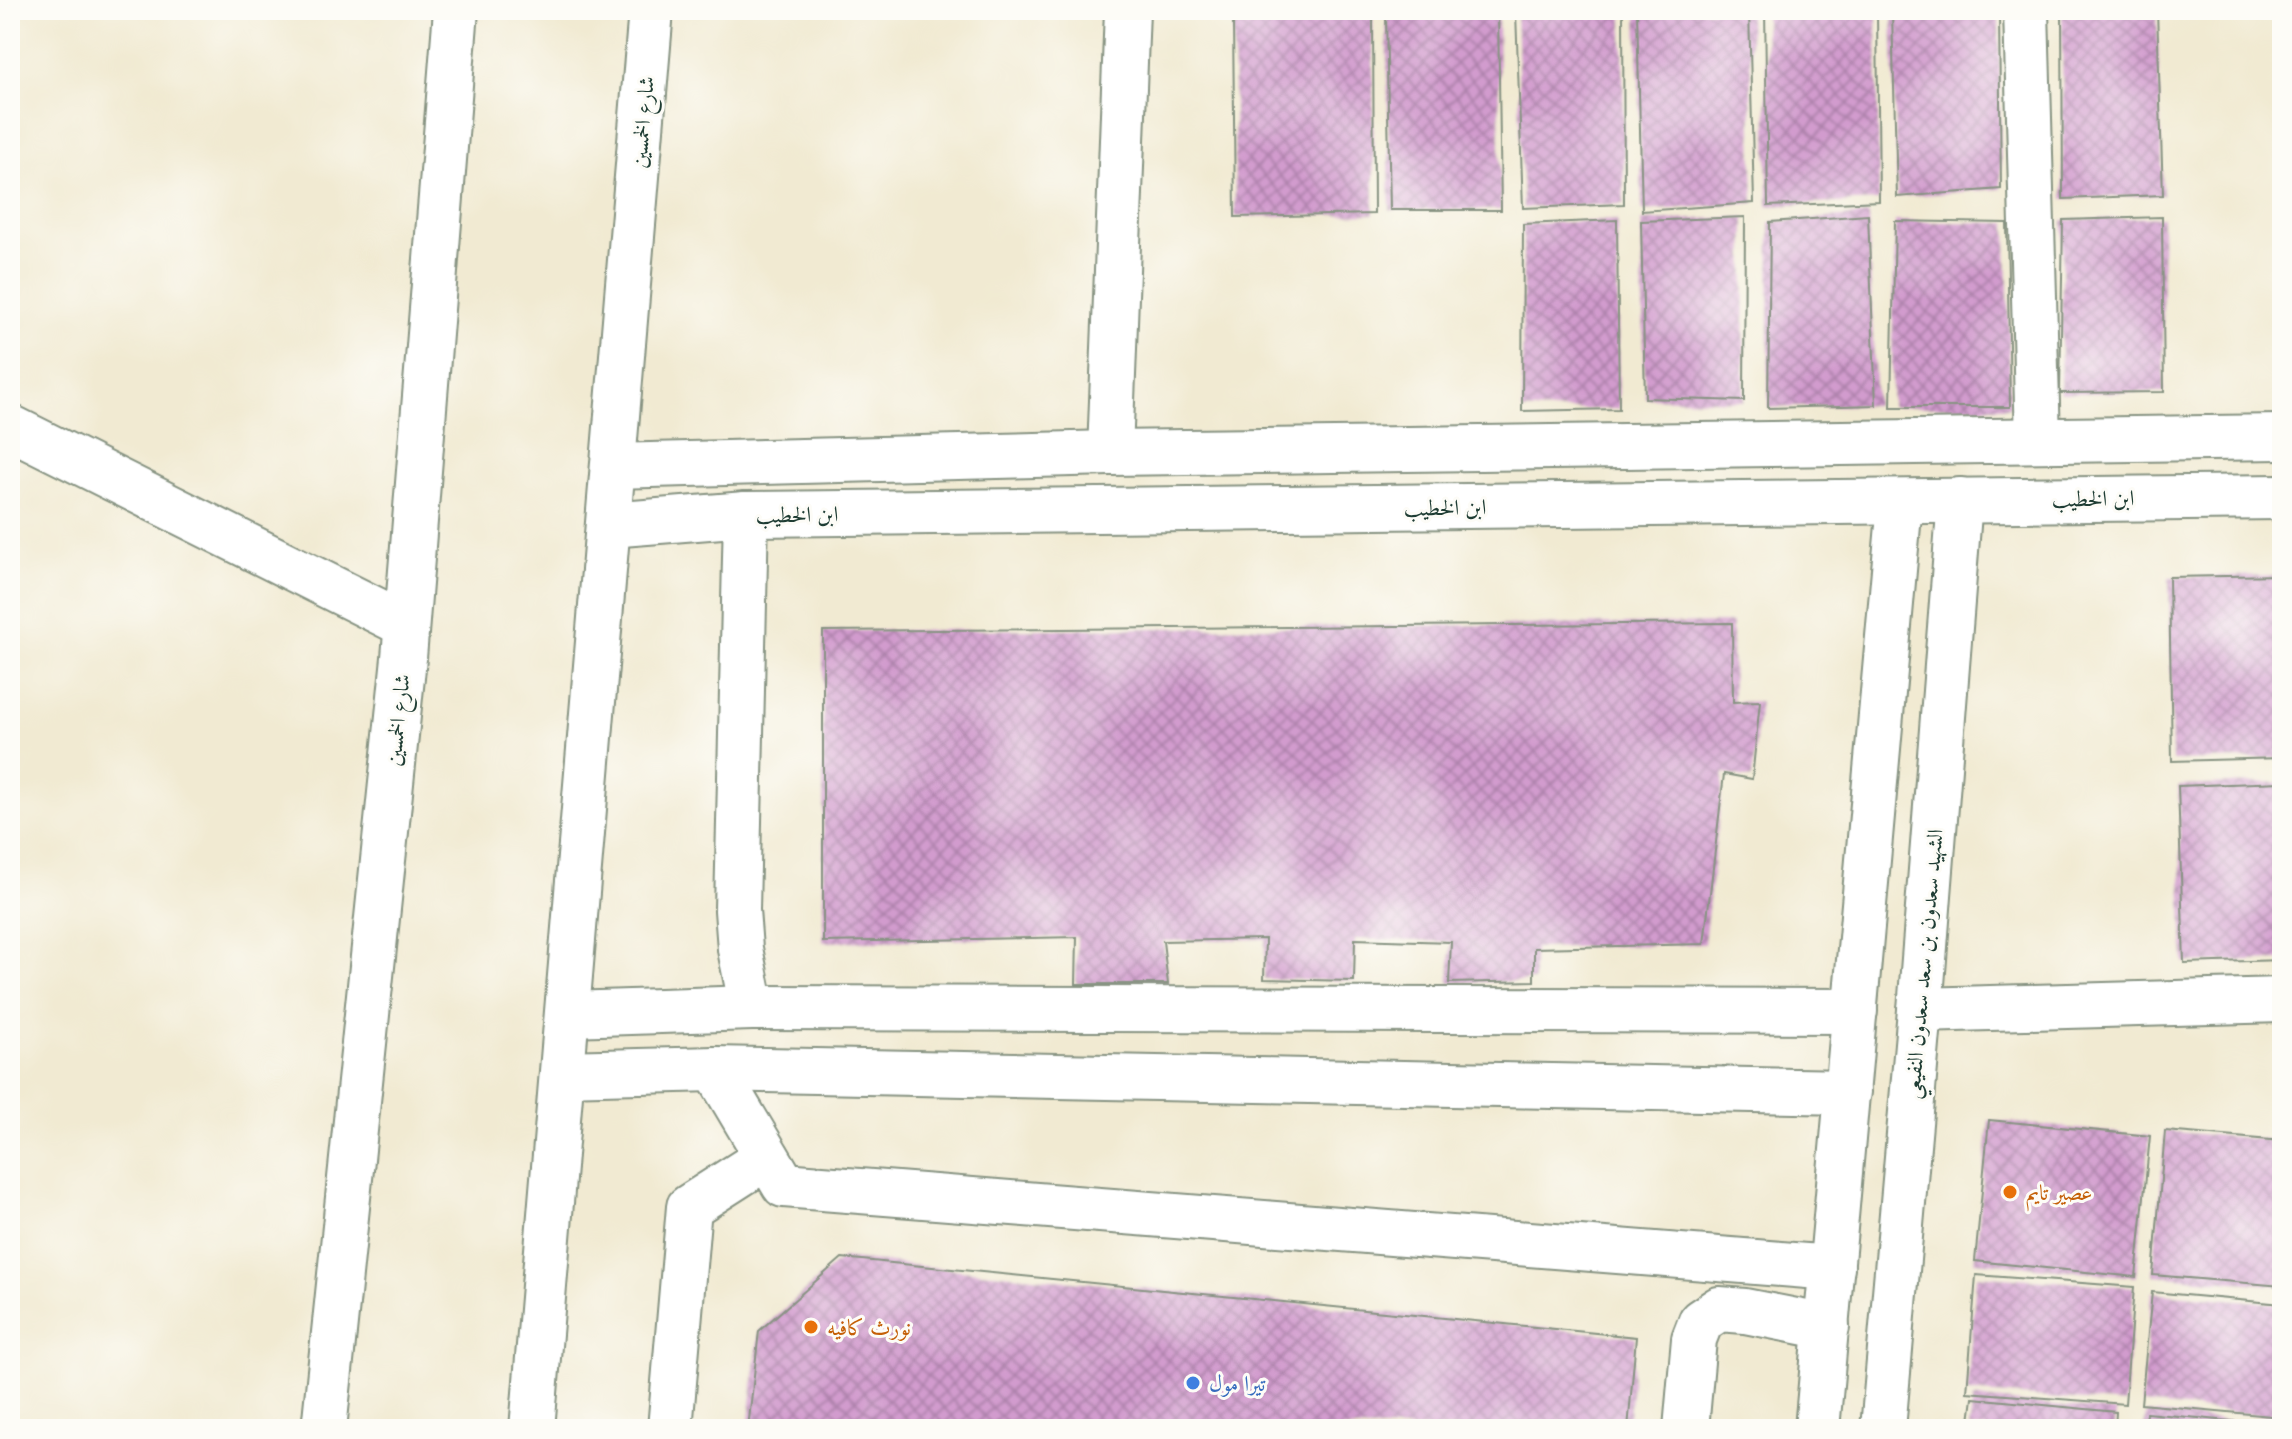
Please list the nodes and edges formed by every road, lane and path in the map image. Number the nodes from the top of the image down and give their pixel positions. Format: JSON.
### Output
{"nodes":[{"id":1,"x":456,"y":10,"type":"edge"},
{"id":2,"x":651,"y":10,"type":"edge"},
{"id":3,"x":1127,"y":10,"type":"edge"},
{"id":4,"x":2026,"y":10,"type":"edge"},
{"id":5,"x":10,"y":427,"type":"edge"},
{"id":6,"x":2282,"y":437,"type":"edge"},
{"id":7,"x":2038,"y":440,"type":"junction"},
{"id":8,"x":1110,"y":453,"type":"junction"},
{"id":9,"x":613,"y":466,"type":"junction"},
{"id":10,"x":2282,"y":497,"type":"edge"},
{"id":11,"x":1960,"y":500,"type":"junction"},
{"id":12,"x":1900,"y":503,"type":"junction"},
{"id":13,"x":746,"y":514,"type":"junction"},
{"id":14,"x":609,"y":525,"type":"junction"},
{"id":15,"x":406,"y":625,"type":"junction"},
{"id":16,"x":2282,"y":1000,"type":"edge"},
{"id":17,"x":752,"y":1008,"type":"junction"},
{"id":18,"x":1920,"y":1010,"type":"junction"},
{"id":19,"x":1855,"y":1011,"type":"junction"},
{"id":20,"x":569,"y":1014,"type":"junction"},
{"id":21,"x":715,"y":1069,"type":"junction"},
{"id":22,"x":563,"y":1073,"type":"junction"},
{"id":23,"x":1848,"y":1092,"type":"junction"},
{"id":24,"x":767,"y":1157,"type":"junction"},
{"id":25,"x":1832,"y":1268,"type":"junction"},
{"id":26,"x":1827,"y":1327,"type":"junction"},
{"id":27,"x":324,"y":1429,"type":"edge"},
{"id":28,"x":532,"y":1429,"type":"edge"},
{"id":29,"x":670,"y":1429,"type":"edge"},
{"id":30,"x":1686,"y":1429,"type":"edge"},
{"id":31,"x":1817,"y":1429,"type":"edge"},
{"id":32,"x":1883,"y":1429,"type":"edge"}],
"edges":[{"from":1,"to":15,"type":"street","name":"شارع الخمسين"},
{"from":2,"to":9,"type":"street","name":"شارع الخمسين"},
{"from":3,"to":8,"type":"street"},
{"from":4,"to":7,"type":"street"},
{"from":5,"to":15,"type":"street"},
{"from":6,"to":7,"type":"street"},
{"from":7,"to":8,"type":"street"},
{"from":8,"to":9,"type":"street"},
{"from":9,"to":14,"type":"street","name":"شارع الخمسين"},
{"from":10,"to":11,"type":"street","name":"ابن الخطيب"},
{"from":11,"to":12,"type":"street","name":"ابن الخطيب"},
{"from":11,"to":18,"type":"street","name":"الشهيد سعدون بن سعد سعدون النفيعي"},
{"from":12,"to":13,"type":"street","name":"ابن الخطيب"},
{"from":12,"to":19,"type":"street"},
{"from":13,"to":14,"type":"street","name":"ابن الخطيب"},
{"from":13,"to":17,"type":"street"},
{"from":14,"to":20,"type":"street","name":"شارع الخمسين"},
{"from":15,"to":27,"type":"street","name":"شارع الخمسين"},
{"from":16,"to":18,"type":"street"},
{"from":17,"to":19,"type":"street"},
{"from":17,"to":20,"type":"street"},
{"from":18,"to":32,"type":"street","name":"الشهيد سعدون بن سعد سعدون النفيعي"},
{"from":19,"to":23,"type":"street"},
{"from":20,"to":22,"type":"street","name":"شارع الخمسين"},
{"from":21,"to":22,"type":"street"},
{"from":21,"to":23,"type":"street"},
{"from":21,"to":24,"type":"street"},
{"from":22,"to":28,"type":"street","name":"شارع الخمسين"},
{"from":23,"to":25,"type":"street"},
{"from":24,"to":25,"type":"street"},
{"from":24,"to":29,"type":"street"},
{"from":25,"to":26,"type":"street"},
{"from":26,"to":30,"type":"street"},
{"from":26,"to":31,"type":"street"}]}
